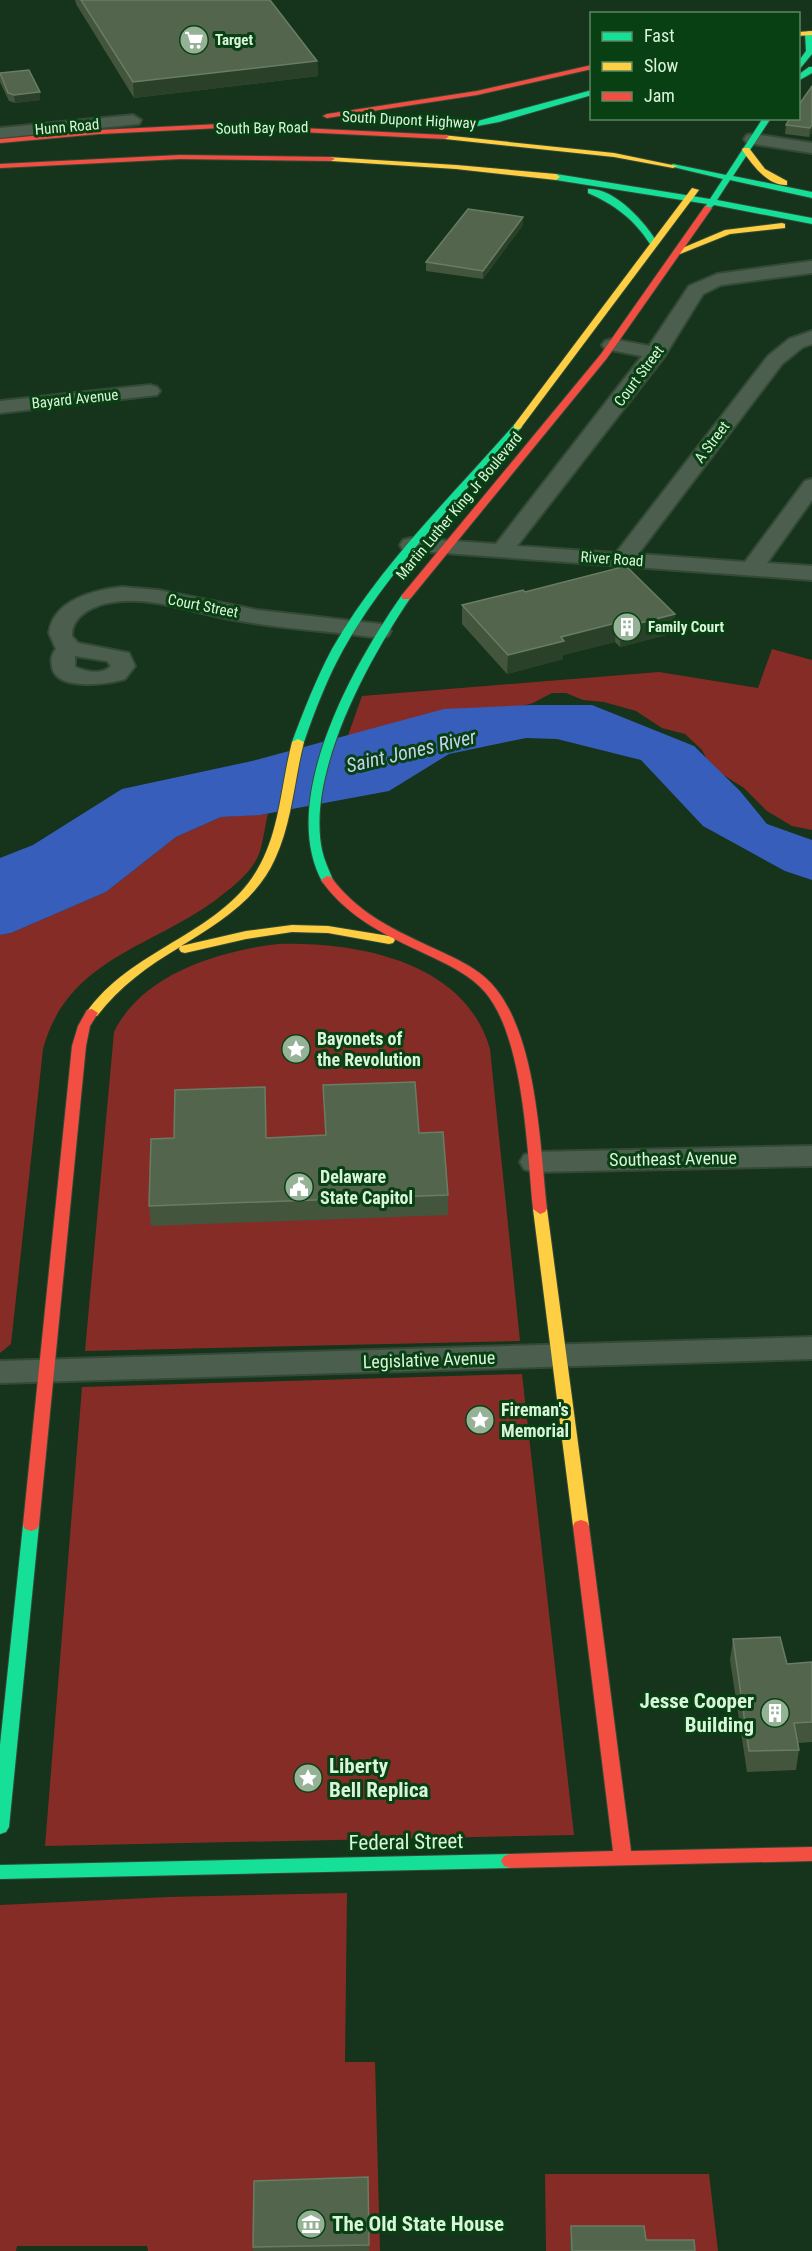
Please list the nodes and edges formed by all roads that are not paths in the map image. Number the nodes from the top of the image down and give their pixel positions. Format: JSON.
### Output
{"nodes":[{"id":1,"x":806,"y":33,"type":"edge"},
{"id":2,"x":805,"y":49,"type":"edge"},
{"id":3,"x":800,"y":63,"type":"edge"},
{"id":4,"x":590,"y":67,"type":"edge"},
{"id":5,"x":590,"y":92,"type":"edge"},
{"id":6,"x":133,"y":120,"type":"dead end"},
{"id":7,"x":766,"y":120,"type":"edge"},
{"id":8,"x":220,"y":126,"type":"junction"},
{"id":9,"x":0,"y":133,"type":"edge"},
{"id":10,"x":412,"y":135,"type":"junction"},
{"id":11,"x":0,"y":141,"type":"edge"},
{"id":12,"x":750,"y":145,"type":"junction"},
{"id":13,"x":812,"y":148,"type":"edge"},
{"id":14,"x":0,"y":164,"type":"edge"},
{"id":15,"x":711,"y":167,"type":"junction"},
{"id":16,"x":517,"y":173,"type":"junction"},
{"id":17,"x":729,"y":176,"type":"junction"},
{"id":18,"x":812,"y":193,"type":"edge"},
{"id":19,"x":690,"y":198,"type":"junction"},
{"id":20,"x":715,"y":198,"type":"junction"},
{"id":21,"x":812,"y":205,"type":"edge"},
{"id":22,"x":812,"y":221,"type":"edge"},
{"id":23,"x":812,"y":227,"type":"edge"},
{"id":24,"x":653,"y":242,"type":"junction"},
{"id":25,"x":677,"y":252,"type":"junction"},
{"id":26,"x":812,"y":267,"type":"edge"},
{"id":27,"x":812,"y":337,"type":"edge"},
{"id":28,"x":612,"y":345,"type":"junction"},
{"id":29,"x":657,"y":353,"type":"junction"},
{"id":30,"x":150,"y":391,"type":"dead end"},
{"id":31,"x":0,"y":407,"type":"edge"},
{"id":32,"x":812,"y":485,"type":"edge"},
{"id":33,"x":411,"y":545,"type":"junction"},
{"id":34,"x":442,"y":549,"type":"junction"},
{"id":35,"x":501,"y":552,"type":"junction"},
{"id":36,"x":622,"y":560,"type":"junction"},
{"id":37,"x":752,"y":568,"type":"junction"},
{"id":38,"x":812,"y":573,"type":"edge"},
{"id":39,"x":350,"y":627,"type":"junction"},
{"id":40,"x":380,"y":631,"type":"junction"},
{"id":41,"x":69,"y":648,"type":"dead end"},
{"id":42,"x":414,"y":945,"type":"junction"},
{"id":43,"x":166,"y":953,"type":"junction"},
{"id":44,"x":812,"y":1156,"type":"edge"},
{"id":45,"x":534,"y":1162,"type":"junction"},
{"id":46,"x":812,"y":1348,"type":"edge"},
{"id":47,"x":559,"y":1356,"type":"junction"},
{"id":48,"x":46,"y":1370,"type":"junction"},
{"id":49,"x":0,"y":1372,"type":"edge"},
{"id":50,"x":0,"y":1827,"type":"edge"},
{"id":51,"x":812,"y":1854,"type":"edge"},
{"id":52,"x":623,"y":1858,"type":"junction"},
{"id":53,"x":0,"y":1872,"type":"edge"}],
"edges":[{"from":1,"to":2,"type":"main road"},
{"from":2,"to":3,"type":"main road"},
{"from":4,"to":8,"type":"main road","name":"South Bay Road"},
{"from":5,"to":10,"type":"main road","name":"South Bay Road"},
{"from":6,"to":9,"type":"street","name":"Hunn Road"},
{"from":7,"to":12,"type":"main road","name":"Martin Luther King Jr Boulevard"},
{"from":8,"to":10,"type":"main road","name":"South Dupont Highway"},
{"from":8,"to":11,"type":"main road","name":"South Dupont Highway"},
{"from":10,"to":14,"type":"main road","name":"South Bay Road"},
{"from":10,"to":15,"type":"main road","name":"South Dupont Highway"},
{"from":12,"to":13,"type":"street"},
{"from":12,"to":17,"type":"main road","name":"Martin Luther King Jr Boulevard"},
{"from":12,"to":18,"type":"main road"},
{"from":14,"to":16,"type":"main road"},
{"from":15,"to":17,"type":"main road","name":"South Dupont Highway"},
{"from":15,"to":19,"type":"main road","name":"Martin Luther King Jr Boulevard"},
{"from":16,"to":19,"type":"main road"},
{"from":16,"to":24,"type":"main road"},
{"from":17,"to":18,"type":"main road","name":"South Dupont Highway"},
{"from":17,"to":20,"type":"main road","name":"Martin Luther King Jr Boulevard"},
{"from":19,"to":20,"type":"main road"},
{"from":19,"to":24,"type":"main road","name":"Martin Luther King Jr Boulevard"},
{"from":20,"to":21,"type":"main road"},
{"from":20,"to":22,"type":"main road"},
{"from":20,"to":25,"type":"main road","name":"Martin Luther King Jr Boulevard"},
{"from":23,"to":25,"type":"main road"},
{"from":24,"to":33,"type":"main road","name":"Martin Luther King Jr Boulevard"},
{"from":25,"to":28,"type":"main road","name":"Martin Luther King Jr Boulevard"},
{"from":26,"to":29,"type":"street","name":"Court Street"},
{"from":27,"to":36,"type":"street","name":"A Street"},
{"from":28,"to":29,"type":"street"},
{"from":28,"to":34,"type":"main road","name":"Martin Luther King Jr Boulevard"},
{"from":29,"to":35,"type":"street","name":"Court Street"},
{"from":30,"to":31,"type":"street","name":"Bayard Avenue"},
{"from":32,"to":37,"type":"street"},
{"from":33,"to":34,"type":"street","name":"River Road"},
{"from":33,"to":39,"type":"main road","name":"Martin Luther King Jr Boulevard"},
{"from":34,"to":35,"type":"street","name":"River Road"},
{"from":34,"to":40,"type":"main road","name":"Martin Luther King Jr Boulevard"},
{"from":35,"to":36,"type":"street","name":"River Road"},
{"from":36,"to":37,"type":"street","name":"River Road"},
{"from":37,"to":38,"type":"street","name":"River Road"},
{"from":39,"to":40,"type":"street","name":"Court Street"},
{"from":39,"to":41,"type":"street","name":"Court Street"},
{"from":39,"to":43,"type":"main road","name":"Martin Luther King Jr Boulevard"},
{"from":40,"to":42,"type":"main road","name":"Martin Luther King Jr Boulevard"},
{"from":42,"to":43,"type":"main road"},
{"from":42,"to":45,"type":"main road"},
{"from":43,"to":48,"type":"main road","name":"Martin Luther King Jr Boulevard"},
{"from":44,"to":45,"type":"street","name":"Southeast Avenue"},
{"from":45,"to":47,"type":"main road"},
{"from":46,"to":47,"type":"street","name":"Legislative Avenue"},
{"from":47,"to":48,"type":"street","name":"Legislative Avenue"},
{"from":47,"to":52,"type":"main road"},
{"from":48,"to":49,"type":"street","name":"Legislative Avenue"},
{"from":48,"to":50,"type":"main road","name":"Martin Luther King Jr Boulevard"},
{"from":51,"to":52,"type":"main road","name":"Federal Street"},
{"from":52,"to":53,"type":"main road","name":"Federal Street"}]}
